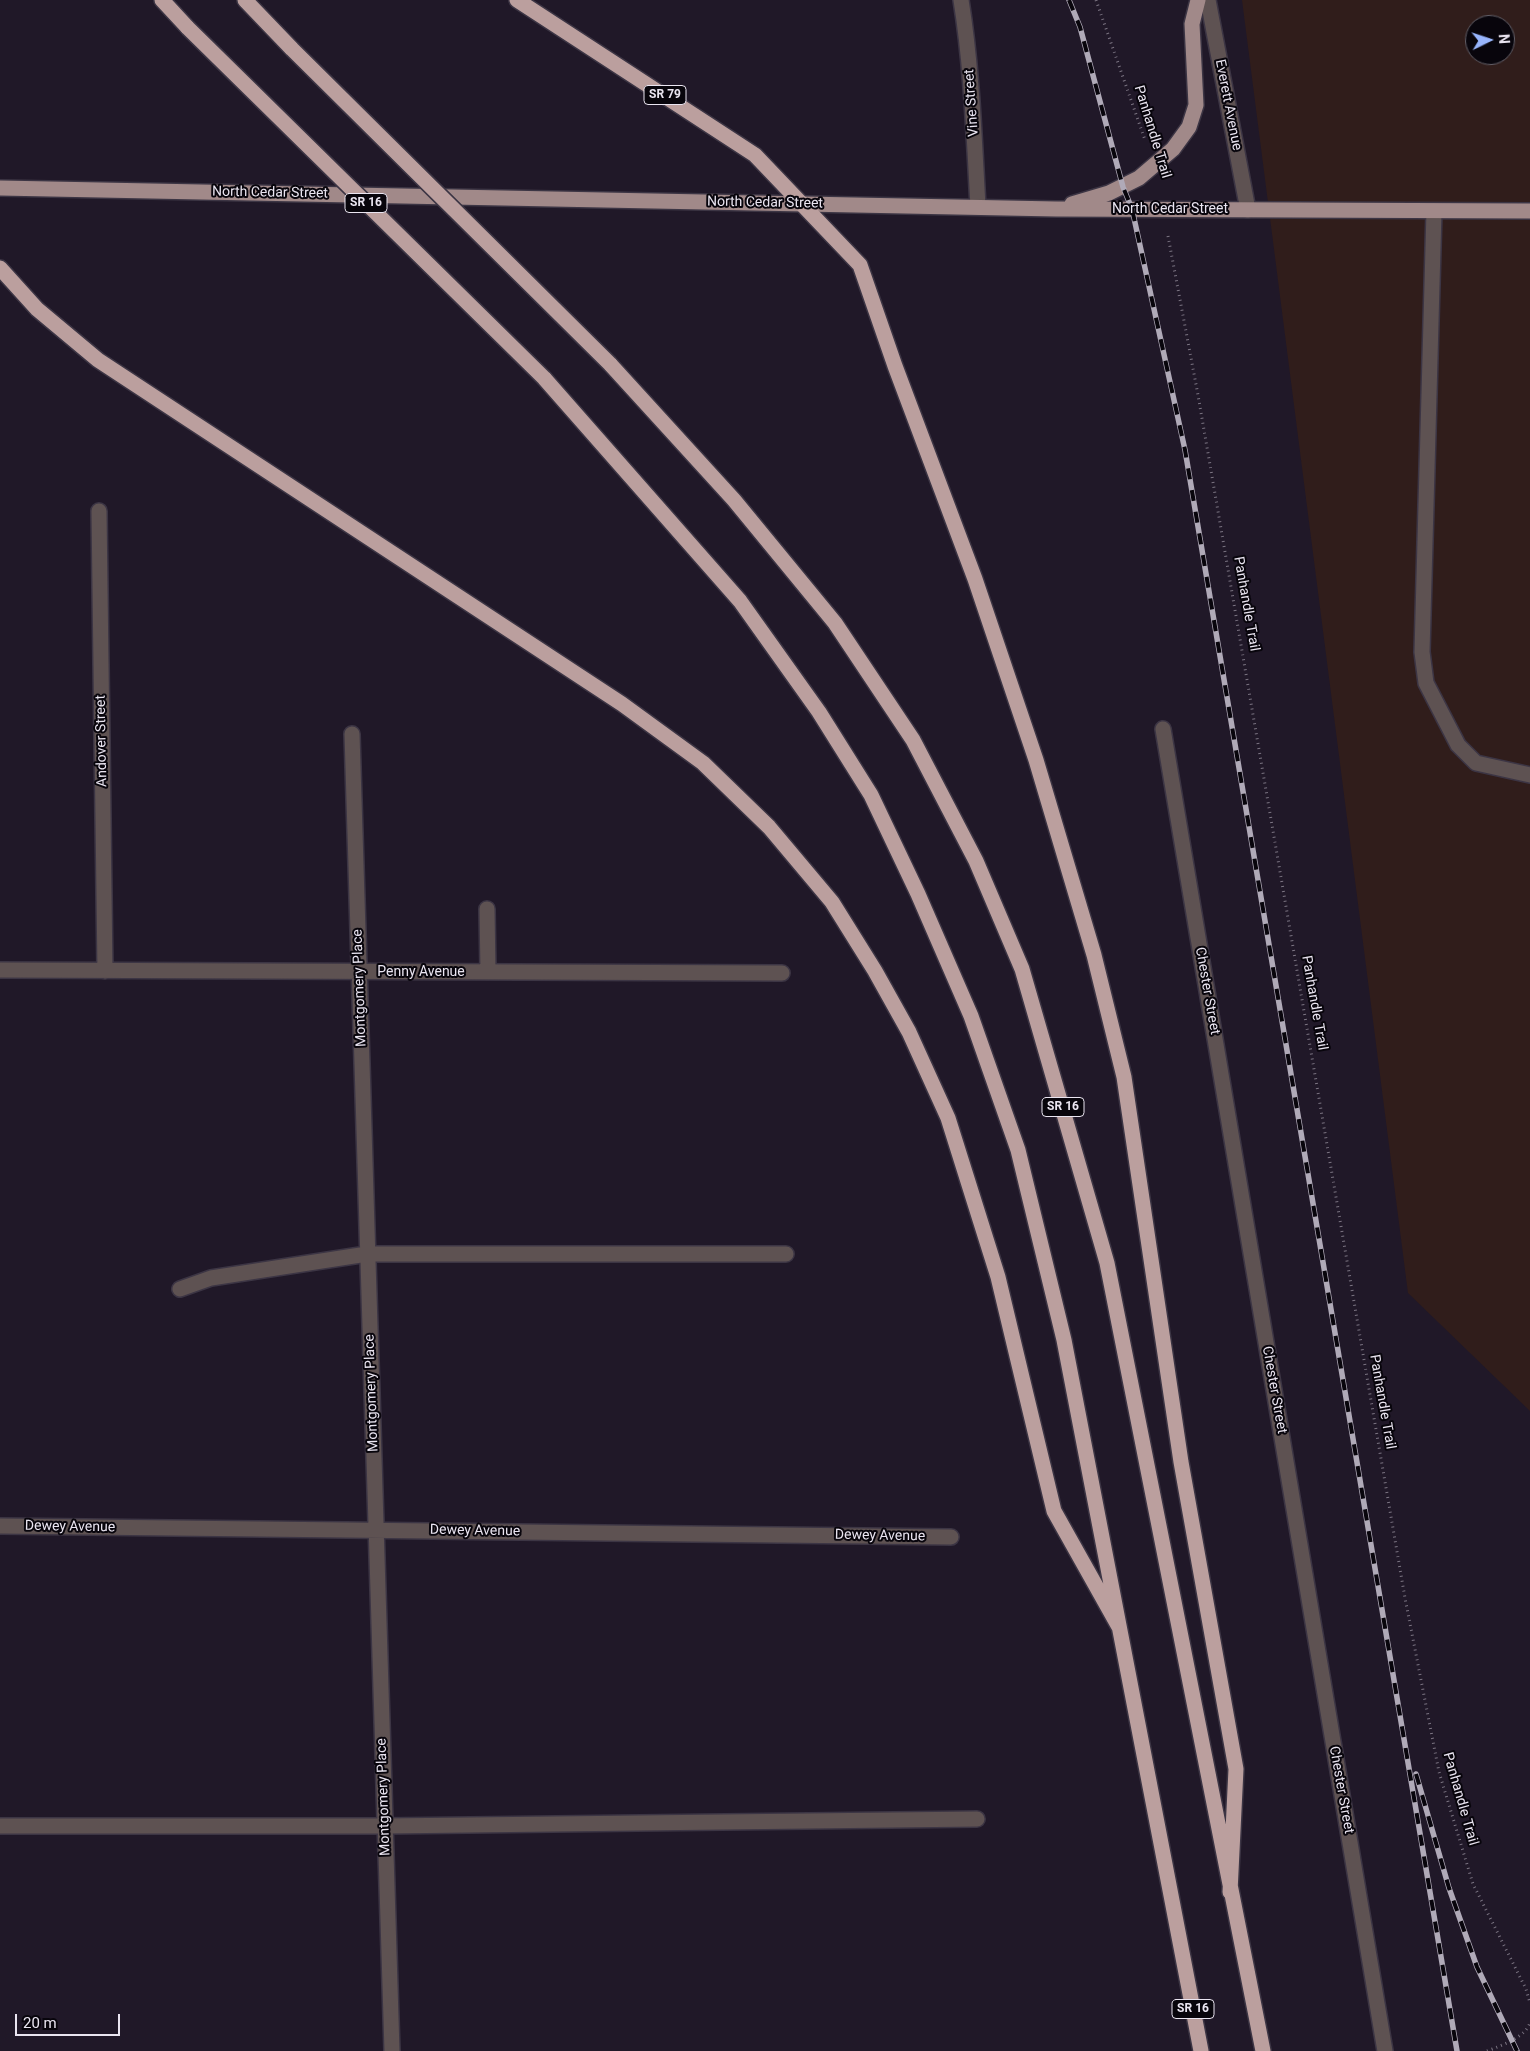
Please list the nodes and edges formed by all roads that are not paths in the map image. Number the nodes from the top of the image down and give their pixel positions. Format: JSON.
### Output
{"nodes":[{"id":1,"x":162,"y":0,"type":"edge"},
{"id":2,"x":245,"y":0,"type":"edge"},
{"id":3,"x":517,"y":0,"type":"edge"},
{"id":4,"x":961,"y":0,"type":"edge"},
{"id":5,"x":1198,"y":0,"type":"edge"},
{"id":6,"x":1208,"y":0,"type":"edge"},
{"id":7,"x":0,"y":188,"type":"edge"},
{"id":8,"x":801,"y":204,"type":"junction"},
{"id":9,"x":978,"y":206,"type":"junction"},
{"id":10,"x":1056,"y":209,"type":"junction"},
{"id":11,"x":1248,"y":210,"type":"junction"},
{"id":12,"x":1434,"y":211,"type":"junction"},
{"id":13,"x":1530,"y":211,"type":"edge"},
{"id":14,"x":0,"y":268,"type":"edge"},
{"id":15,"x":99,"y":511,"type":"dead end"},
{"id":16,"x":1163,"y":730,"type":"dead end"},
{"id":17,"x":352,"y":734,"type":"dead end"},
{"id":18,"x":1530,"y":775,"type":"edge"},
{"id":19,"x":487,"y":909,"type":"dead end"},
{"id":20,"x":0,"y":970,"type":"edge"},
{"id":21,"x":105,"y":971,"type":"junction"},
{"id":22,"x":360,"y":972,"type":"junction"},
{"id":23,"x":488,"y":972,"type":"junction"},
{"id":24,"x":782,"y":973,"type":"dead end"},
{"id":25,"x":367,"y":1254,"type":"junction"},
{"id":26,"x":786,"y":1254,"type":"dead end"},
{"id":27,"x":180,"y":1289,"type":"dead end"},
{"id":28,"x":0,"y":1526,"type":"edge"},
{"id":29,"x":376,"y":1530,"type":"junction"},
{"id":30,"x":951,"y":1537,"type":"dead end"},
{"id":31,"x":1119,"y":1627,"type":"junction"},
{"id":32,"x":977,"y":1819,"type":"dead end"},
{"id":33,"x":0,"y":1826,"type":"edge"},
{"id":34,"x":385,"y":1826,"type":"junction"},
{"id":35,"x":1230,"y":1892,"type":"junction"},
{"id":36,"x":392,"y":2051,"type":"edge"},
{"id":37,"x":1201,"y":2051,"type":"edge"},
{"id":38,"x":1262,"y":2051,"type":"edge"},
{"id":39,"x":1385,"y":2051,"type":"edge"}],
"edges":[{"from":1,"to":31,"type":"highway","number":"SR 16","bridge":true},
{"from":2,"to":35,"type":"highway","number":"SR 16","bridge":true},
{"from":3,"to":8,"type":"highway","number":"SR 79"},
{"from":4,"to":9,"type":"street","name":"Vine Street"},
{"from":5,"to":10,"type":"main road"},
{"from":6,"to":11,"type":"street","name":"Everett Avenue"},
{"from":7,"to":8,"type":"main road","name":"North Cedar Street"},
{"from":8,"to":9,"type":"main road","name":"North Cedar Street"},
{"from":8,"to":35,"type":"highway"},
{"from":9,"to":10,"type":"main road","name":"North Cedar Street"},
{"from":10,"to":11,"type":"main road","name":"North Cedar Street"},
{"from":11,"to":12,"type":"main road","name":"North Cedar Street"},
{"from":12,"to":13,"type":"main road","name":"North Cedar Street"},
{"from":12,"to":18,"type":"street"},
{"from":14,"to":31,"type":"highway"},
{"from":15,"to":21,"type":"street","name":"Andover Street"},
{"from":16,"to":39,"type":"street","name":"Chester Street"},
{"from":17,"to":22,"type":"street","name":"Montgomery Place"},
{"from":19,"to":23,"type":"street"},
{"from":20,"to":21,"type":"street","name":"Penny Avenue"},
{"from":21,"to":22,"type":"street","name":"Penny Avenue"},
{"from":22,"to":23,"type":"street","name":"Penny Avenue"},
{"from":22,"to":25,"type":"street","name":"Montgomery Place"},
{"from":23,"to":24,"type":"street","name":"Penny Avenue"},
{"from":25,"to":26,"type":"street"},
{"from":25,"to":27,"type":"street"},
{"from":25,"to":29,"type":"street","name":"Montgomery Place"},
{"from":28,"to":29,"type":"street","name":"Dewey Avenue"},
{"from":29,"to":30,"type":"street","name":"Dewey Avenue"},
{"from":29,"to":34,"type":"street","name":"Montgomery Place"},
{"from":31,"to":37,"type":"highway","number":"SR 16"},
{"from":32,"to":34,"type":"street"},
{"from":33,"to":34,"type":"street"},
{"from":34,"to":36,"type":"street","name":"Montgomery Place"},
{"from":35,"to":38,"type":"highway","number":"SR 16"}]}
